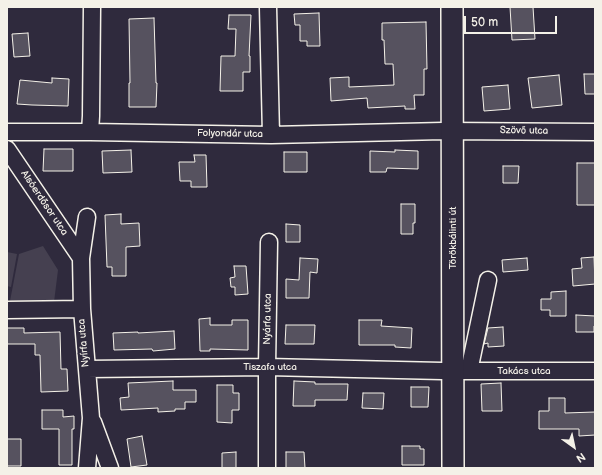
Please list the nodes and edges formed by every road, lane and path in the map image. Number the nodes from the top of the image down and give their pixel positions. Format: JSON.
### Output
{"nodes":[{"id":1,"x":92,"y":7,"type":"edge"},
{"id":2,"x":268,"y":7,"type":"edge"},
{"id":3,"x":452,"y":7,"type":"edge"},
{"id":4,"x":453,"y":131,"type":"junction"},
{"id":5,"x":7,"y":132,"type":"edge"},
{"id":6,"x":90,"y":132,"type":"junction"},
{"id":7,"x":595,"y":132,"type":"edge"},
{"id":8,"x":271,"y":135,"type":"junction"},
{"id":9,"x":7,"y":149,"type":"edge"},
{"id":10,"x":87,"y":217,"type":"dead end"},
{"id":11,"x":269,"y":242,"type":"dead end"},
{"id":12,"x":81,"y":258,"type":"junction"},
{"id":13,"x":488,"y":280,"type":"dead end"},
{"id":14,"x":82,"y":309,"type":"junction"},
{"id":15,"x":7,"y":310,"type":"edge"},
{"id":16,"x":267,"y":367,"type":"junction"},
{"id":17,"x":87,"y":369,"type":"junction"},
{"id":18,"x":461,"y":371,"type":"junction"},
{"id":19,"x":595,"y":371,"type":"edge"},
{"id":20,"x":91,"y":418,"type":"junction"},
{"id":21,"x":87,"y":468,"type":"edge"},
{"id":22,"x":110,"y":468,"type":"edge"},
{"id":23,"x":267,"y":468,"type":"edge"},
{"id":24,"x":453,"y":468,"type":"edge"}],
"edges":[{"from":1,"to":6,"type":"street"},
{"from":2,"to":8,"type":"street"},
{"from":3,"to":4,"type":"main road","name":"Törökbálinti út"},
{"from":4,"to":7,"type":"street","name":"Szövő utca"},
{"from":4,"to":8,"type":"street","name":"Folyondár utca"},
{"from":4,"to":18,"type":"main road","name":"Törökbálinti út"},
{"from":5,"to":6,"type":"street","name":"Folyondár utca"},
{"from":6,"to":8,"type":"street","name":"Folyondár utca"},
{"from":9,"to":12,"type":"street","name":"Alsóerdősor utca"},
{"from":10,"to":12,"type":"street","name":"Nyírfa utca"},
{"from":11,"to":16,"type":"street","name":"Nyárfa utca"},
{"from":12,"to":14,"type":"street","name":"Nyírfa utca"},
{"from":13,"to":18,"type":"street"},
{"from":14,"to":15,"type":"street"},
{"from":14,"to":17,"type":"street","name":"Nyírfa utca"},
{"from":16,"to":17,"type":"street","name":"Tiszafa utca"},
{"from":16,"to":18,"type":"street","name":"Tiszafa utca"},
{"from":16,"to":23,"type":"street","name":"Nyárfa utca"},
{"from":17,"to":20,"type":"street","name":"Nyírfa utca"},
{"from":18,"to":19,"type":"street","name":"Takács utca"},
{"from":18,"to":24,"type":"main road","name":"Törökbálinti út"},
{"from":20,"to":21,"type":"street","name":"Nyírfa utca"},
{"from":20,"to":22,"type":"street"}]}
